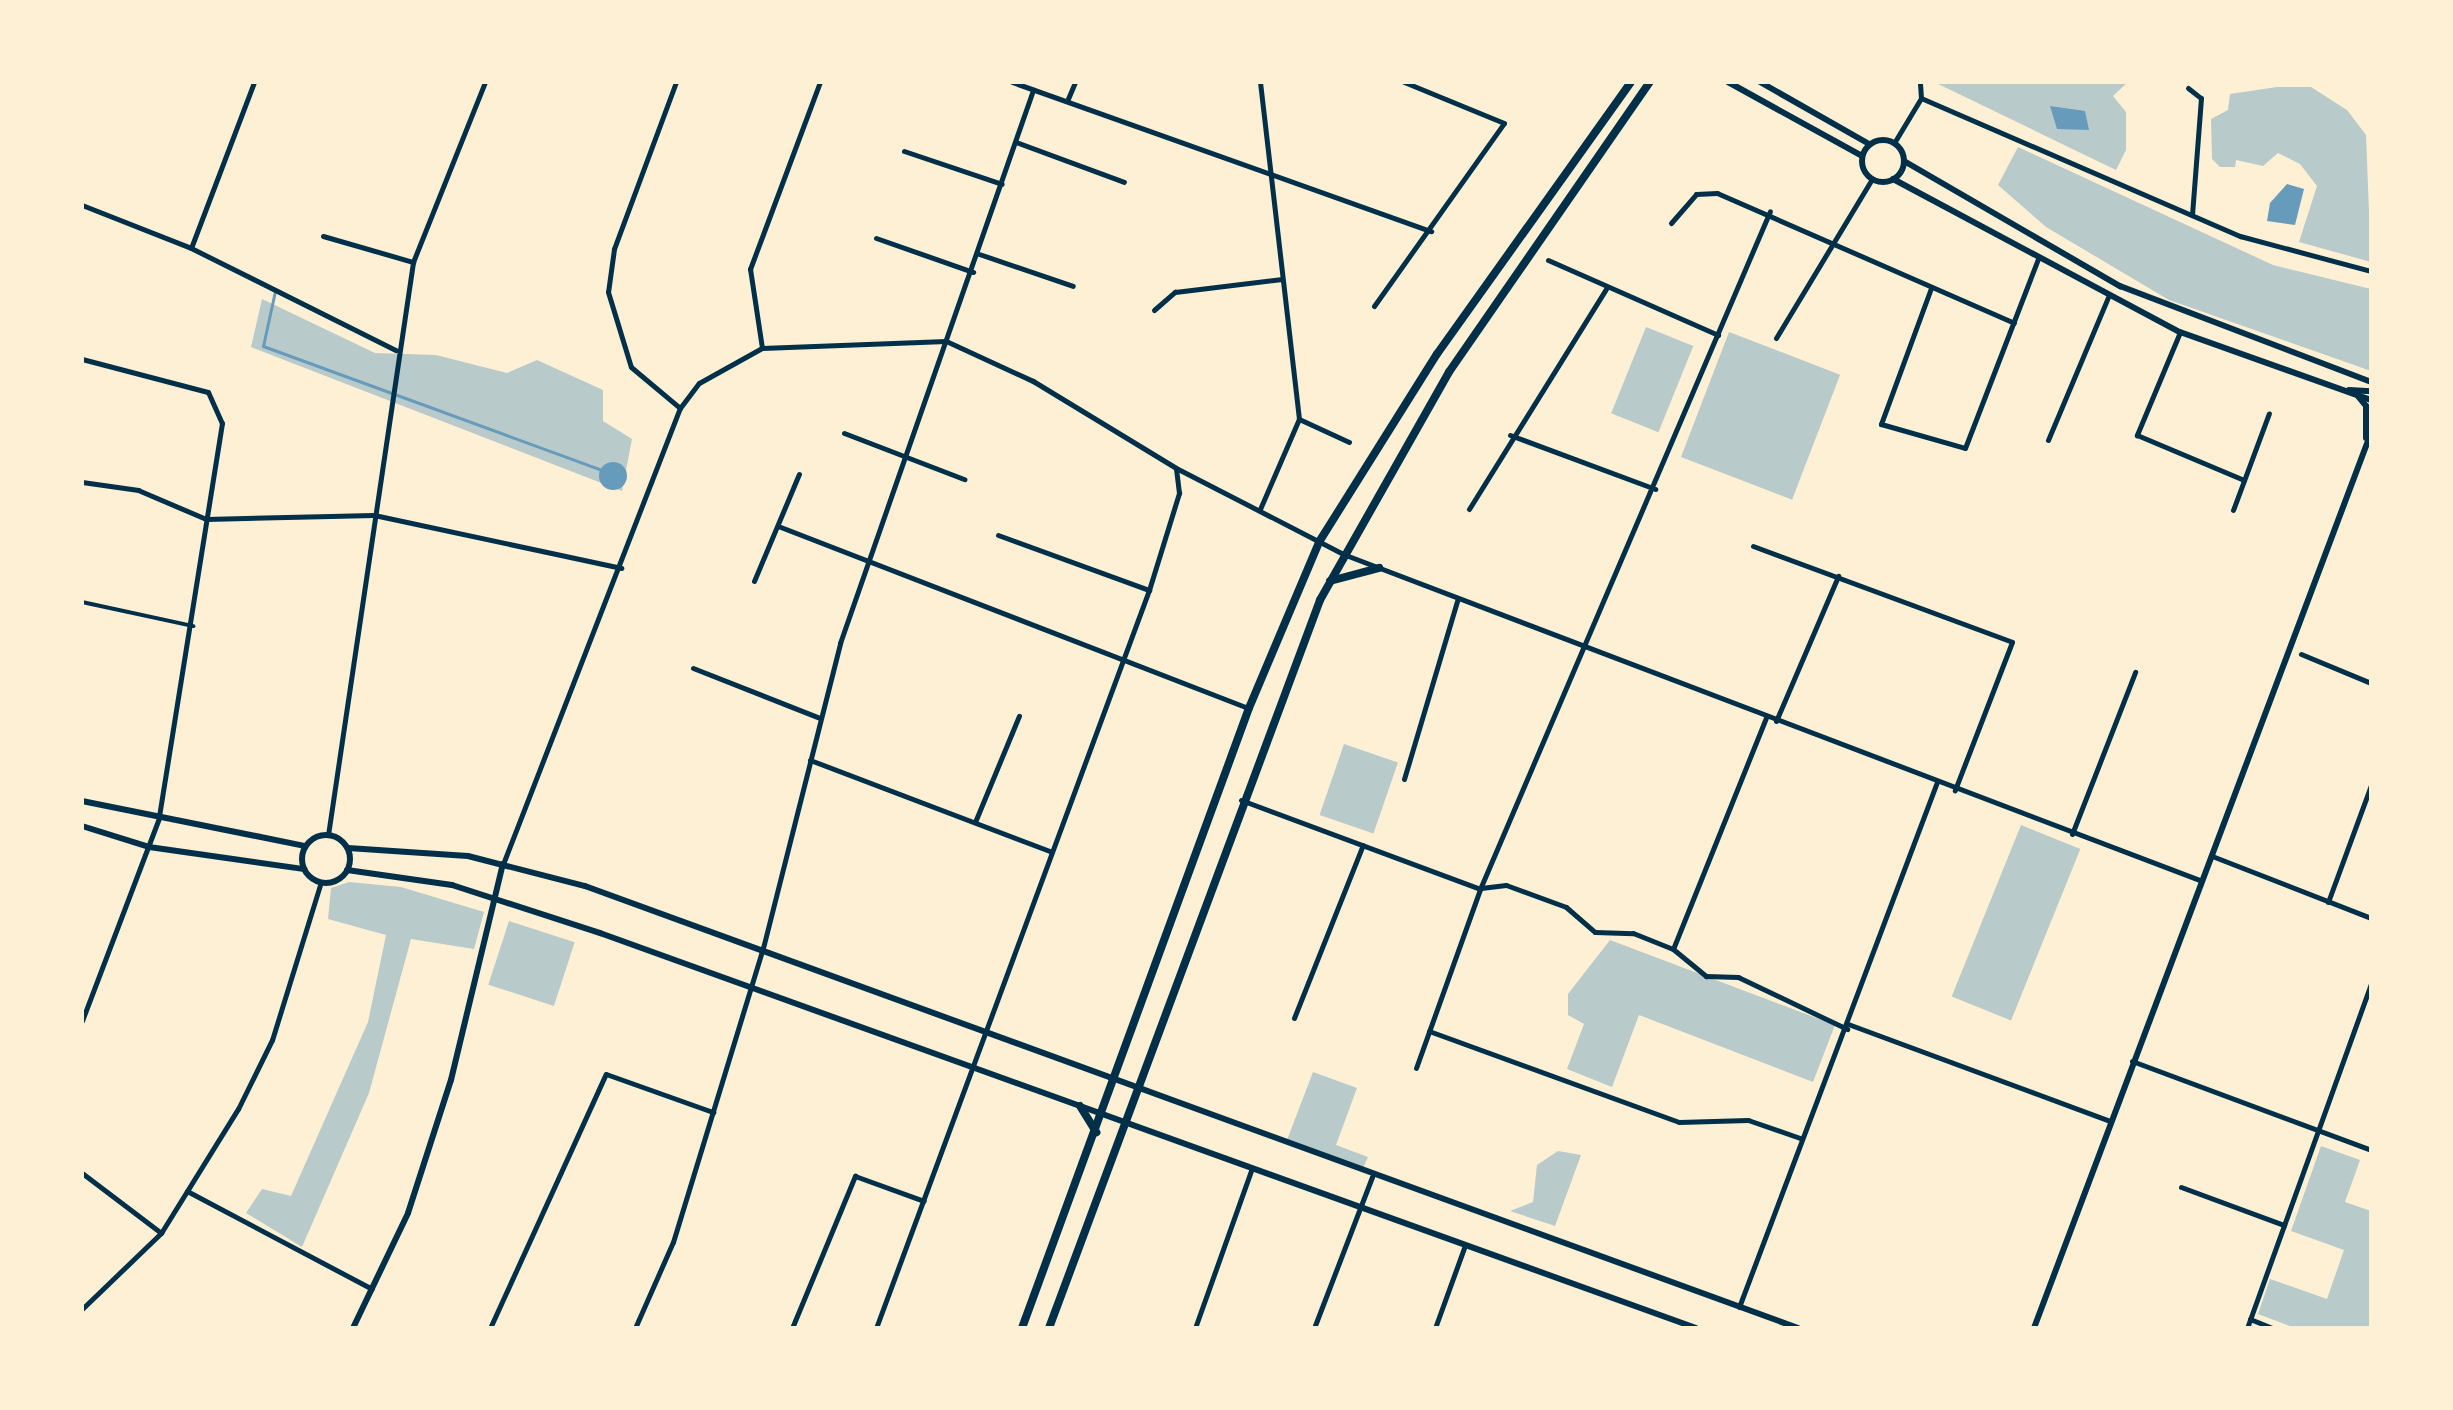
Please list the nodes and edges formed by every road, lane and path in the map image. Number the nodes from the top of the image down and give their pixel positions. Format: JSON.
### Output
{"nodes":[{"id":1,"x":254,"y":82,"type":"edge"},
{"id":2,"x":485,"y":82,"type":"edge"},
{"id":3,"x":676,"y":82,"type":"edge"},
{"id":4,"x":820,"y":82,"type":"edge"},
{"id":5,"x":1012,"y":82,"type":"edge"},
{"id":6,"x":1075,"y":82,"type":"edge"},
{"id":7,"x":1260,"y":82,"type":"edge"},
{"id":8,"x":1404,"y":82,"type":"edge"},
{"id":9,"x":1631,"y":82,"type":"edge"},
{"id":10,"x":1651,"y":82,"type":"edge"},
{"id":11,"x":1728,"y":82,"type":"edge"},
{"id":12,"x":1760,"y":82,"type":"edge"},
{"id":13,"x":1920,"y":82,"type":"edge"},
{"id":14,"x":2188,"y":88,"type":"dead end"},
{"id":15,"x":1033,"y":90,"type":"junction"},
{"id":16,"x":1921,"y":98,"type":"junction"},
{"id":17,"x":1067,"y":101,"type":"junction"},
{"id":18,"x":1016,"y":142,"type":"junction"},
{"id":19,"x":1894,"y":143,"type":"junction"},
{"id":20,"x":1869,"y":144,"type":"junction"},
{"id":21,"x":904,"y":151,"type":"dead end"},
{"id":22,"x":1862,"y":156,"type":"junction"},
{"id":23,"x":1904,"y":161,"type":"junction"},
{"id":24,"x":1271,"y":170,"type":"junction"},
{"id":25,"x":1872,"y":179,"type":"junction"},
{"id":26,"x":1893,"y":179,"type":"junction"},
{"id":27,"x":1124,"y":182,"type":"dead end"},
{"id":28,"x":1002,"y":184,"type":"junction"},
{"id":29,"x":82,"y":205,"type":"edge"},
{"id":30,"x":1770,"y":211,"type":"junction"},
{"id":31,"x":2192,"y":215,"type":"junction"},
{"id":32,"x":1671,"y":223,"type":"dead end"},
{"id":33,"x":1431,"y":231,"type":"junction"},
{"id":34,"x":323,"y":236,"type":"dead end"},
{"id":35,"x":876,"y":238,"type":"dead end"},
{"id":36,"x":1837,"y":245,"type":"junction"},
{"id":37,"x":191,"y":248,"type":"junction"},
{"id":38,"x":979,"y":254,"type":"junction"},
{"id":39,"x":2038,"y":259,"type":"junction"},
{"id":40,"x":1548,"y":260,"type":"dead end"},
{"id":41,"x":413,"y":262,"type":"junction"},
{"id":42,"x":2371,"y":271,"type":"edge"},
{"id":43,"x":973,"y":272,"type":"junction"},
{"id":44,"x":1282,"y":279,"type":"junction"},
{"id":45,"x":1073,"y":286,"type":"dead end"},
{"id":46,"x":1931,"y":288,"type":"junction"},
{"id":47,"x":1606,"y":289,"type":"junction"},
{"id":48,"x":2108,"y":297,"type":"junction"},
{"id":49,"x":1374,"y":306,"type":"dead end"},
{"id":50,"x":1154,"y":310,"type":"dead end"},
{"id":51,"x":2014,"y":323,"type":"junction"},
{"id":52,"x":2180,"y":332,"type":"junction"},
{"id":53,"x":1718,"y":335,"type":"junction"},
{"id":54,"x":1776,"y":338,"type":"dead end"},
{"id":55,"x":946,"y":341,"type":"junction"},
{"id":56,"x":762,"y":348,"type":"junction"},
{"id":57,"x":396,"y":350,"type":"junction"},
{"id":58,"x":82,"y":359,"type":"edge"},
{"id":59,"x":2371,"y":384,"type":"edge"},
{"id":60,"x":2338,"y":389,"type":"junction"},
{"id":61,"x":2357,"y":396,"type":"junction"},
{"id":62,"x":2371,"y":400,"type":"edge"},
{"id":63,"x":680,"y":408,"type":"junction"},
{"id":64,"x":2269,"y":413,"type":"dead end"},
{"id":65,"x":1299,"y":419,"type":"junction"},
{"id":66,"x":844,"y":433,"type":"dead end"},
{"id":67,"x":2371,"y":433,"type":"edge"},
{"id":68,"x":1510,"y":435,"type":"junction"},
{"id":69,"x":2048,"y":440,"type":"dead end"},
{"id":70,"x":1349,"y":442,"type":"dead end"},
{"id":71,"x":2365,"y":445,"type":"junction"},
{"id":72,"x":908,"y":457,"type":"junction"},
{"id":73,"x":1176,"y":468,"type":"junction"},
{"id":74,"x":799,"y":474,"type":"dead end"},
{"id":75,"x":964,"y":479,"type":"dead end"},
{"id":76,"x":2244,"y":480,"type":"junction"},
{"id":77,"x":82,"y":482,"type":"edge"},
{"id":78,"x":1655,"y":489,"type":"junction"},
{"id":79,"x":1260,"y":509,"type":"junction"},
{"id":80,"x":1469,"y":509,"type":"dead end"},
{"id":81,"x":2233,"y":510,"type":"dead end"},
{"id":82,"x":374,"y":515,"type":"junction"},
{"id":83,"x":206,"y":519,"type":"junction"},
{"id":84,"x":778,"y":526,"type":"junction"},
{"id":85,"x":998,"y":535,"type":"dead end"},
{"id":86,"x":1319,"y":542,"type":"junction"},
{"id":87,"x":1753,"y":546,"type":"dead end"},
{"id":88,"x":1343,"y":554,"type":"junction"},
{"id":89,"x":870,"y":562,"type":"junction"},
{"id":90,"x":621,"y":568,"type":"junction"},
{"id":91,"x":1379,"y":568,"type":"junction"},
{"id":92,"x":1838,"y":576,"type":"junction"},
{"id":93,"x":754,"y":581,"type":"dead end"},
{"id":94,"x":1330,"y":581,"type":"junction"},
{"id":95,"x":1149,"y":590,"type":"junction"},
{"id":96,"x":1457,"y":601,"type":"junction"},
{"id":97,"x":82,"y":602,"type":"edge"},
{"id":98,"x":193,"y":626,"type":"junction"},
{"id":99,"x":1584,"y":647,"type":"junction"},
{"id":100,"x":2301,"y":654,"type":"dead end"},
{"id":101,"x":1118,"y":657,"type":"junction"},
{"id":102,"x":693,"y":668,"type":"dead end"},
{"id":103,"x":2135,"y":672,"type":"dead end"},
{"id":104,"x":2371,"y":683,"type":"edge"},
{"id":105,"x":1249,"y":708,"type":"junction"},
{"id":106,"x":1019,"y":716,"type":"dead end"},
{"id":107,"x":820,"y":718,"type":"junction"},
{"id":108,"x":1766,"y":718,"type":"junction"},
{"id":109,"x":1776,"y":721,"type":"junction"},
{"id":110,"x":810,"y":760,"type":"junction"},
{"id":111,"x":1404,"y":779,"type":"dead end"},
{"id":112,"x":1937,"y":782,"type":"junction"},
{"id":113,"x":2371,"y":785,"type":"edge"},
{"id":114,"x":1955,"y":790,"type":"junction"},
{"id":115,"x":1241,"y":800,"type":"junction"},
{"id":116,"x":82,"y":801,"type":"edge"},
{"id":117,"x":159,"y":818,"type":"junction"},
{"id":118,"x":975,"y":822,"type":"junction"},
{"id":119,"x":82,"y":826,"type":"edge"},
{"id":120,"x":2072,"y":834,"type":"junction"},
{"id":121,"x":328,"y":835,"type":"junction"},
{"id":122,"x":1363,"y":845,"type":"junction"},
{"id":123,"x":306,"y":846,"type":"junction"},
{"id":124,"x":149,"y":847,"type":"junction"},
{"id":125,"x":348,"y":848,"type":"junction"},
{"id":126,"x":1050,"y":851,"type":"junction"},
{"id":127,"x":2212,"y":856,"type":"junction"},
{"id":128,"x":503,"y":864,"type":"junction"},
{"id":129,"x":304,"y":869,"type":"junction"},
{"id":130,"x":347,"y":870,"type":"junction"},
{"id":131,"x":2202,"y":881,"type":"junction"},
{"id":132,"x":321,"y":882,"type":"junction"},
{"id":133,"x":1480,"y":889,"type":"junction"},
{"id":134,"x":498,"y":902,"type":"junction"},
{"id":135,"x":2328,"y":902,"type":"junction"},
{"id":136,"x":2371,"y":918,"type":"edge"},
{"id":137,"x":763,"y":948,"type":"junction"},
{"id":138,"x":1673,"y":949,"type":"junction"},
{"id":139,"x":750,"y":984,"type":"junction"},
{"id":140,"x":2371,"y":984,"type":"edge"},
{"id":141,"x":1294,"y":1018,"type":"dead end"},
{"id":142,"x":82,"y":1021,"type":"edge"},
{"id":143,"x":1848,"y":1027,"type":"junction"},
{"id":144,"x":987,"y":1031,"type":"junction"},
{"id":145,"x":1429,"y":1031,"type":"junction"},
{"id":146,"x":2132,"y":1061,"type":"junction"},
{"id":147,"x":975,"y":1068,"type":"junction"},
{"id":148,"x":1416,"y":1068,"type":"dead end"},
{"id":149,"x":1117,"y":1079,"type":"junction"},
{"id":150,"x":1140,"y":1088,"type":"junction"},
{"id":151,"x":1080,"y":1106,"type":"junction"},
{"id":152,"x":713,"y":1112,"type":"junction"},
{"id":153,"x":1103,"y":1114,"type":"junction"},
{"id":154,"x":2110,"y":1121,"type":"junction"},
{"id":155,"x":1127,"y":1124,"type":"junction"},
{"id":156,"x":2318,"y":1130,"type":"junction"},
{"id":157,"x":1096,"y":1132,"type":"junction"},
{"id":158,"x":1800,"y":1138,"type":"junction"},
{"id":159,"x":2371,"y":1150,"type":"edge"},
{"id":160,"x":1251,"y":1171,"type":"junction"},
{"id":161,"x":82,"y":1173,"type":"edge"},
{"id":162,"x":1372,"y":1177,"type":"junction"},
{"id":163,"x":2181,"y":1187,"type":"dead end"},
{"id":164,"x":187,"y":1191,"type":"junction"},
{"id":165,"x":924,"y":1201,"type":"junction"},
{"id":166,"x":1360,"y":1211,"type":"junction"},
{"id":167,"x":2284,"y":1225,"type":"junction"},
{"id":168,"x":161,"y":1233,"type":"junction"},
{"id":169,"x":1464,"y":1248,"type":"junction"},
{"id":170,"x":372,"y":1289,"type":"junction"},
{"id":171,"x":1739,"y":1308,"type":"junction"},
{"id":172,"x":82,"y":1309,"type":"edge"},
{"id":173,"x":2250,"y":1319,"type":"junction"},
{"id":174,"x":353,"y":1328,"type":"edge"},
{"id":175,"x":490,"y":1328,"type":"edge"},
{"id":176,"x":635,"y":1328,"type":"edge"},
{"id":177,"x":792,"y":1328,"type":"edge"},
{"id":178,"x":876,"y":1328,"type":"edge"},
{"id":179,"x":1022,"y":1328,"type":"edge"},
{"id":180,"x":1049,"y":1328,"type":"edge"},
{"id":181,"x":1195,"y":1328,"type":"edge"},
{"id":182,"x":1314,"y":1328,"type":"edge"},
{"id":183,"x":1435,"y":1328,"type":"edge"},
{"id":184,"x":1696,"y":1328,"type":"edge"},
{"id":185,"x":1798,"y":1328,"type":"edge"},
{"id":186,"x":2034,"y":1328,"type":"edge"},
{"id":187,"x":2247,"y":1328,"type":"edge"},
{"id":188,"x":2272,"y":1328,"type":"edge"}],
"edges":[{"from":1,"to":37,"type":"street"},
{"from":2,"to":41,"type":"street"},
{"from":3,"to":63,"type":"street"},
{"from":4,"to":56,"type":"street"},
{"from":5,"to":15,"type":"street"},
{"from":6,"to":17,"type":"street"},
{"from":7,"to":24,"type":"street"},
{"from":8,"to":33,"type":"street"},
{"from":9,"to":86,"type":"main road"},
{"from":10,"to":88,"type":"main road"},
{"from":11,"to":22,"type":"street"},
{"from":12,"to":20,"type":"street"},
{"from":13,"to":16,"type":"street"},
{"from":14,"to":31,"type":"street"},
{"from":15,"to":17,"type":"street"},
{"from":15,"to":18,"type":"street"},
{"from":16,"to":19,"type":"street"},
{"from":16,"to":31,"type":"street"},
{"from":17,"to":24,"type":"street"},
{"from":18,"to":27,"type":"street"},
{"from":18,"to":28,"type":"street"},
{"from":19,"to":20,"type":"street"},
{"from":19,"to":23,"type":"street"},
{"from":20,"to":22,"type":"street"},
{"from":21,"to":28,"type":"street"},
{"from":22,"to":25,"type":"street"},
{"from":23,"to":26,"type":"street"},
{"from":23,"to":59,"type":"street"},
{"from":24,"to":33,"type":"street"},
{"from":24,"to":44,"type":"street"},
{"from":25,"to":26,"type":"street"},
{"from":25,"to":36,"type":"street"},
{"from":26,"to":39,"type":"street"},
{"from":28,"to":38,"type":"street"},
{"from":29,"to":37,"type":"street"},
{"from":30,"to":32,"type":"street"},
{"from":30,"to":36,"type":"street"},
{"from":30,"to":53,"type":"street"},
{"from":31,"to":42,"type":"street"},
{"from":33,"to":49,"type":"street"},
{"from":34,"to":41,"type":"street"},
{"from":35,"to":43,"type":"street"},
{"from":36,"to":46,"type":"street"},
{"from":36,"to":54,"type":"street"},
{"from":37,"to":57,"type":"street"},
{"from":38,"to":43,"type":"street"},
{"from":38,"to":45,"type":"street"},
{"from":39,"to":48,"type":"street"},
{"from":39,"to":51,"type":"street"},
{"from":40,"to":47,"type":"street"},
{"from":41,"to":57,"type":"street"},
{"from":43,"to":55,"type":"street"},
{"from":44,"to":50,"type":"street"},
{"from":44,"to":65,"type":"street"},
{"from":46,"to":51,"type":"street"},
{"from":46,"to":51,"type":"street"},
{"from":47,"to":53,"type":"street"},
{"from":47,"to":68,"type":"street"},
{"from":48,"to":52,"type":"street"},
{"from":48,"to":69,"type":"street"},
{"from":52,"to":60,"type":"street"},
{"from":52,"to":76,"type":"street"},
{"from":53,"to":78,"type":"street"},
{"from":55,"to":56,"type":"street"},
{"from":55,"to":72,"type":"street"},
{"from":55,"to":73,"type":"street"},
{"from":56,"to":63,"type":"street"},
{"from":57,"to":82,"type":"street"},
{"from":58,"to":83,"type":"street"},
{"from":59,"to":60,"type":"street"},
{"from":60,"to":61,"type":"street"},
{"from":61,"to":62,"type":"street"},
{"from":61,"to":71,"type":"street"},
{"from":63,"to":90,"type":"street"},
{"from":64,"to":76,"type":"street"},
{"from":65,"to":70,"type":"street"},
{"from":65,"to":79,"type":"street"},
{"from":66,"to":72,"type":"street"},
{"from":67,"to":71,"type":"street"},
{"from":68,"to":78,"type":"street"},
{"from":68,"to":80,"type":"street"},
{"from":71,"to":127,"type":"street"},
{"from":72,"to":75,"type":"street"},
{"from":72,"to":89,"type":"street"},
{"from":73,"to":79,"type":"street"},
{"from":73,"to":95,"type":"street"},
{"from":74,"to":84,"type":"street"},
{"from":76,"to":81,"type":"street"},
{"from":77,"to":83,"type":"street"},
{"from":78,"to":99,"type":"street"},
{"from":79,"to":86,"type":"street"},
{"from":82,"to":83,"type":"street"},
{"from":82,"to":90,"type":"street"},
{"from":82,"to":121,"type":"street"},
{"from":83,"to":98,"type":"street"},
{"from":84,"to":89,"type":"street"},
{"from":84,"to":93,"type":"street"},
{"from":85,"to":95,"type":"street"},
{"from":86,"to":88,"type":"street"},
{"from":86,"to":105,"type":"main road"},
{"from":87,"to":92,"type":"street"},
{"from":88,"to":91,"type":"street"},
{"from":88,"to":94,"type":"main road"},
{"from":89,"to":101,"type":"street"},
{"from":89,"to":107,"type":"street"},
{"from":90,"to":128,"type":"street"},
{"from":91,"to":94,"type":"main road"},
{"from":91,"to":96,"type":"street"},
{"from":92,"to":109,"type":"street"},
{"from":92,"to":114,"type":"street"},
{"from":94,"to":115,"type":"main road"},
{"from":95,"to":101,"type":"street"},
{"from":96,"to":99,"type":"street"},
{"from":96,"to":111,"type":"street"},
{"from":97,"to":98,"type":"street"},
{"from":98,"to":117,"type":"street"},
{"from":99,"to":108,"type":"street"},
{"from":99,"to":133,"type":"street"},
{"from":100,"to":104,"type":"street"},
{"from":101,"to":105,"type":"street"},
{"from":101,"to":126,"type":"street"},
{"from":102,"to":107,"type":"street"},
{"from":103,"to":120,"type":"street"},
{"from":105,"to":149,"type":"main road"},
{"from":106,"to":118,"type":"street"},
{"from":107,"to":110,"type":"street"},
{"from":108,"to":109,"type":"street"},
{"from":108,"to":138,"type":"street"},
{"from":109,"to":112,"type":"street"},
{"from":110,"to":118,"type":"street"},
{"from":110,"to":137,"type":"street"},
{"from":112,"to":114,"type":"street"},
{"from":112,"to":143,"type":"street"},
{"from":113,"to":135,"type":"street"},
{"from":114,"to":120,"type":"street"},
{"from":115,"to":122,"type":"street"},
{"from":115,"to":150,"type":"main road"},
{"from":116,"to":117,"type":"street"},
{"from":117,"to":123,"type":"street"},
{"from":117,"to":124,"type":"street"},
{"from":118,"to":126,"type":"street"},
{"from":119,"to":124,"type":"street"},
{"from":120,"to":131,"type":"street"},
{"from":121,"to":123,"type":"street"},
{"from":121,"to":125,"type":"street"},
{"from":122,"to":133,"type":"street"},
{"from":122,"to":141,"type":"street"},
{"from":123,"to":129,"type":"street"},
{"from":124,"to":129,"type":"street"},
{"from":124,"to":142,"type":"street"},
{"from":125,"to":128,"type":"street"},
{"from":125,"to":130,"type":"street"},
{"from":126,"to":144,"type":"street"},
{"from":127,"to":131,"type":"street"},
{"from":127,"to":135,"type":"street"},
{"from":128,"to":134,"type":"street"},
{"from":128,"to":137,"type":"street"},
{"from":129,"to":132,"type":"street"},
{"from":130,"to":132,"type":"street"},
{"from":130,"to":134,"type":"street"},
{"from":131,"to":146,"type":"street"},
{"from":132,"to":164,"type":"street"},
{"from":133,"to":138,"type":"street"},
{"from":133,"to":145,"type":"street"},
{"from":134,"to":139,"type":"street"},
{"from":134,"to":170,"type":"street"},
{"from":135,"to":136,"type":"street"},
{"from":137,"to":139,"type":"street"},
{"from":137,"to":144,"type":"street"},
{"from":138,"to":143,"type":"street"},
{"from":139,"to":147,"type":"street"},
{"from":139,"to":152,"type":"street"},
{"from":140,"to":156,"type":"street"},
{"from":143,"to":154,"type":"street"},
{"from":143,"to":158,"type":"street"},
{"from":144,"to":147,"type":"street"},
{"from":144,"to":149,"type":"street"},
{"from":145,"to":148,"type":"street"},
{"from":145,"to":158,"type":"street"},
{"from":146,"to":154,"type":"street"},
{"from":146,"to":156,"type":"street"},
{"from":147,"to":151,"type":"street"},
{"from":147,"to":165,"type":"street"},
{"from":149,"to":150,"type":"street"},
{"from":149,"to":153,"type":"main road"},
{"from":150,"to":155,"type":"main road"},
{"from":150,"to":162,"type":"street"},
{"from":151,"to":153,"type":"street"},
{"from":151,"to":157,"type":"main road"},
{"from":152,"to":175,"type":"street"},
{"from":152,"to":176,"type":"street"},
{"from":153,"to":155,"type":"street"},
{"from":153,"to":157,"type":"main road"},
{"from":154,"to":186,"type":"street"},
{"from":155,"to":160,"type":"street"},
{"from":155,"to":180,"type":"main road"},
{"from":156,"to":159,"type":"street"},
{"from":156,"to":167,"type":"street"},
{"from":157,"to":179,"type":"main road"},
{"from":158,"to":171,"type":"street"},
{"from":160,"to":166,"type":"street"},
{"from":160,"to":181,"type":"street"},
{"from":161,"to":168,"type":"street"},
{"from":162,"to":166,"type":"street"},
{"from":162,"to":171,"type":"street"},
{"from":163,"to":167,"type":"street"},
{"from":164,"to":168,"type":"street"},
{"from":164,"to":170,"type":"street"},
{"from":165,"to":177,"type":"street"},
{"from":165,"to":178,"type":"street"},
{"from":166,"to":169,"type":"street"},
{"from":166,"to":182,"type":"street"},
{"from":167,"to":173,"type":"street"},
{"from":168,"to":172,"type":"street"},
{"from":169,"to":183,"type":"street"},
{"from":169,"to":184,"type":"street"},
{"from":170,"to":174,"type":"street"},
{"from":171,"to":185,"type":"street"},
{"from":173,"to":187,"type":"street"},
{"from":173,"to":188,"type":"street"}]}
